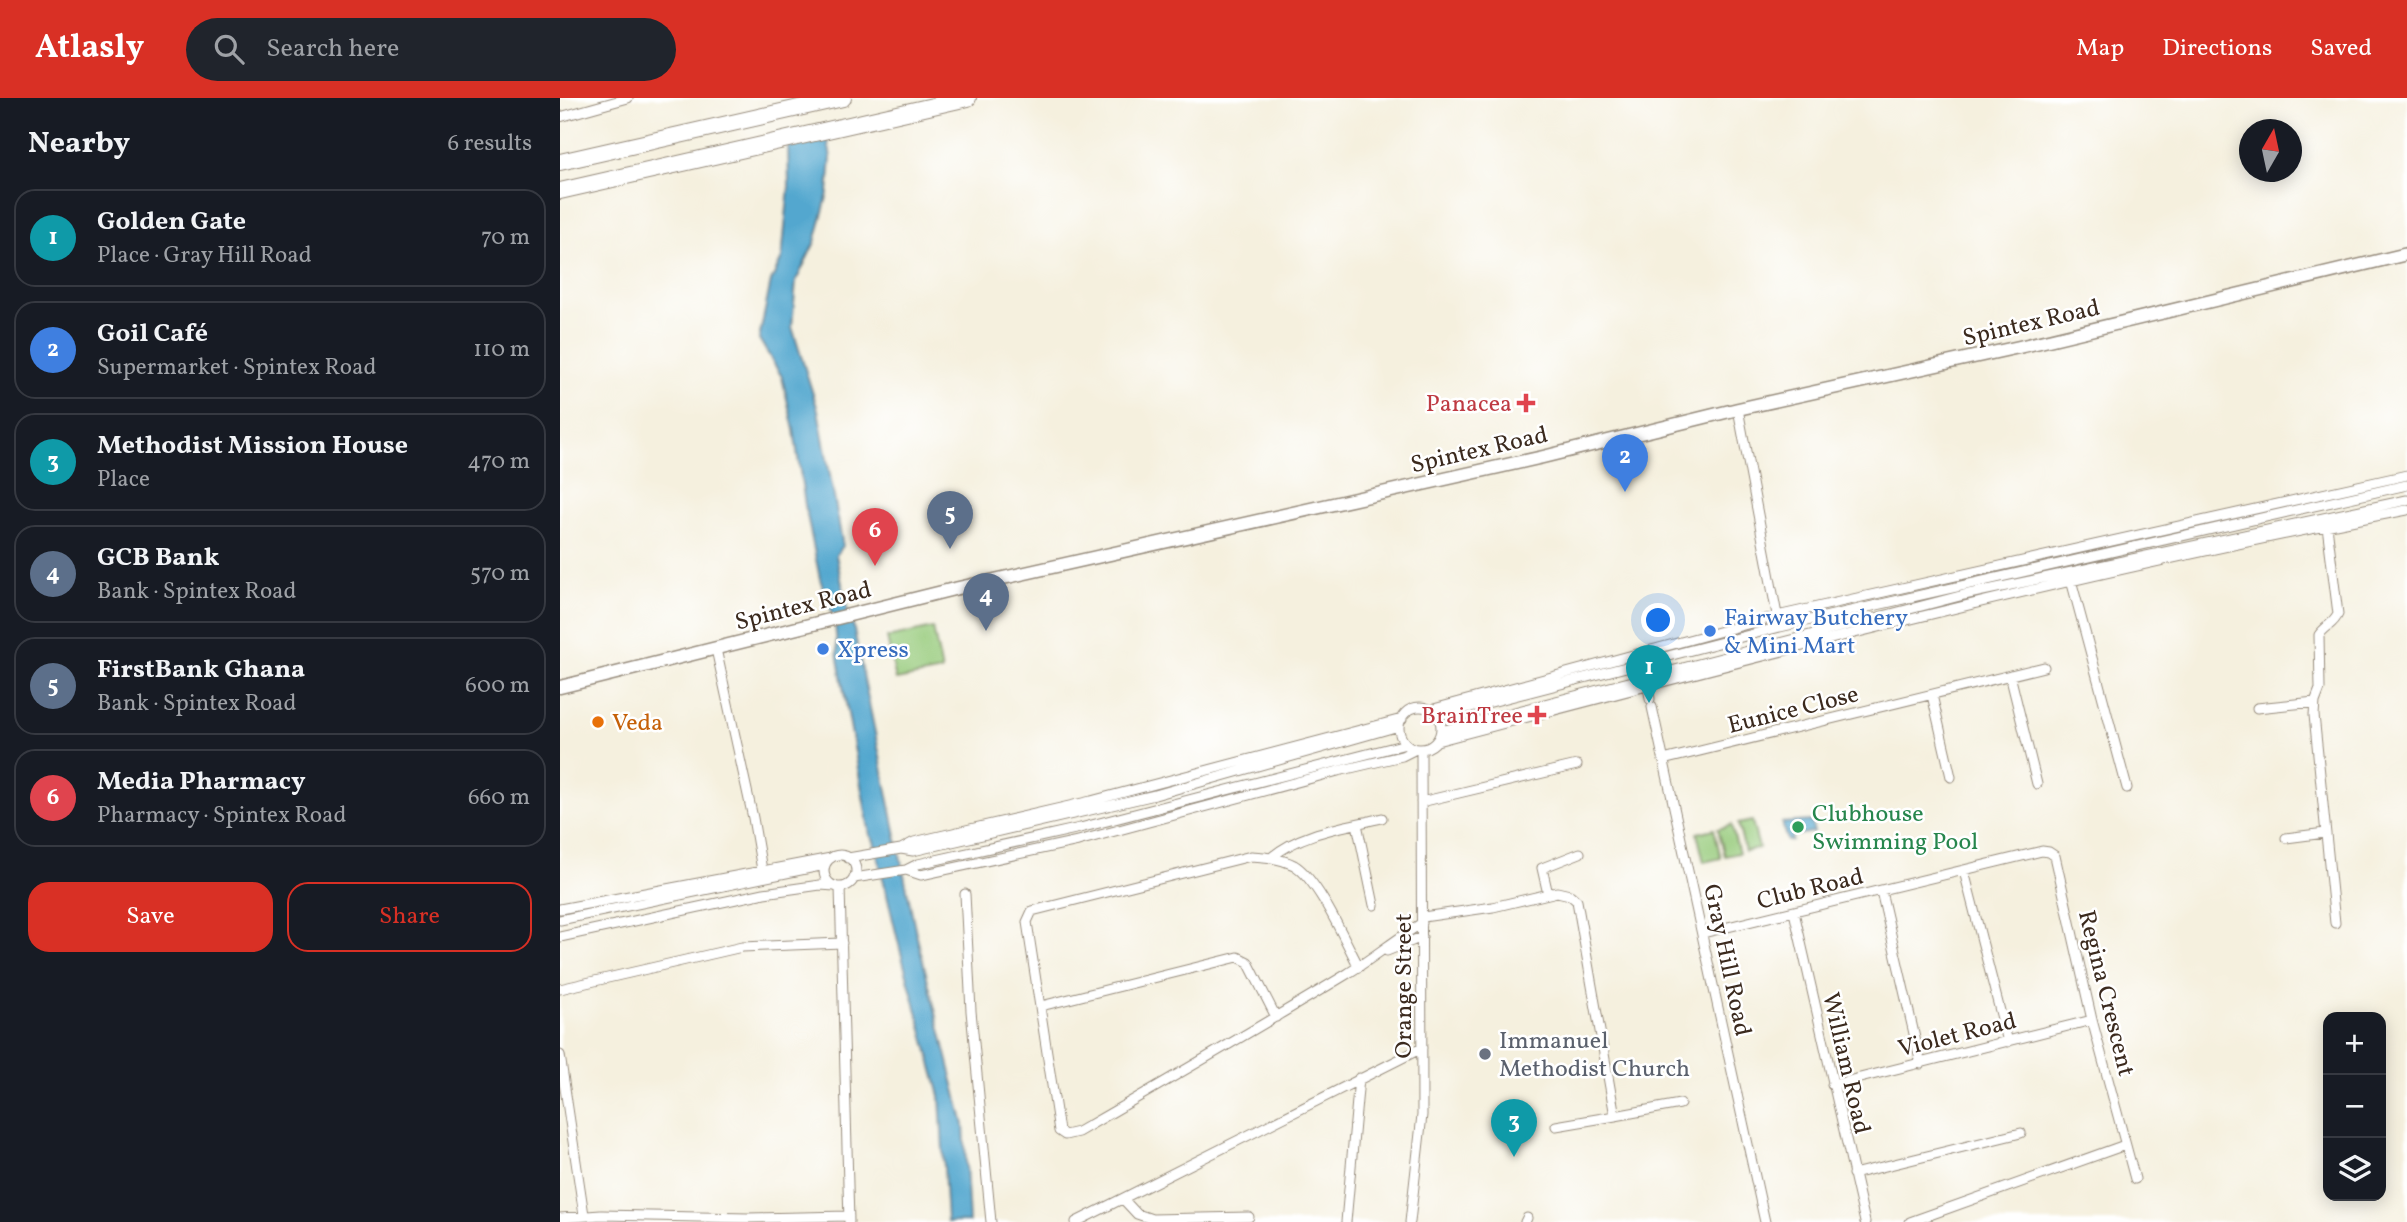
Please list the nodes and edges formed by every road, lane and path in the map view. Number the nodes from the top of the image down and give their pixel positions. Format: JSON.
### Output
{"nodes":[{"id":1,"x":628,"y":98,"type":"edge"},
{"id":2,"x":843,"y":98,"type":"edge"},
{"id":3,"x":968,"y":98,"type":"edge"},
{"id":4,"x":560,"y":117,"type":"edge"},
{"id":5,"x":560,"y":162,"type":"edge"},
{"id":6,"x":560,"y":191,"type":"edge"},
{"id":7,"x":2407,"y":254,"type":"edge"},
{"id":8,"x":1738,"y":409,"type":"junction"},
{"id":9,"x":2407,"y":475,"type":"edge"},
{"id":10,"x":2407,"y":485,"type":"edge"},
{"id":11,"x":2407,"y":500,"type":"edge"},
{"id":12,"x":2407,"y":510,"type":"edge"},
{"id":13,"x":2326,"y":526,"type":"junction"},
{"id":14,"x":2071,"y":580,"type":"junction"},
{"id":15,"x":1777,"y":616,"type":"junction"},
{"id":16,"x":1780,"y":627,"type":"junction"},
{"id":17,"x":1783,"y":641,"type":"junction"},
{"id":18,"x":716,"y":649,"type":"junction"},
{"id":19,"x":2044,"y":667,"type":"dead end"},
{"id":20,"x":2010,"y":675,"type":"junction"},
{"id":21,"x":1648,"y":685,"type":"junction"},
{"id":22,"x":560,"y":687,"type":"edge"},
{"id":23,"x":1932,"y":695,"type":"junction"},
{"id":24,"x":2315,"y":702,"type":"junction"},
{"id":25,"x":2256,"y":708,"type":"dead end"},
{"id":26,"x":1434,"y":713,"type":"junction"},
{"id":27,"x":1400,"y":722,"type":"junction"},
{"id":28,"x":1441,"y":730,"type":"junction"},
{"id":29,"x":1437,"y":741,"type":"junction"},
{"id":30,"x":1406,"y":744,"type":"junction"},
{"id":31,"x":1419,"y":749,"type":"junction"},
{"id":32,"x":1663,"y":760,"type":"junction"},
{"id":33,"x":1577,"y":765,"type":"dead end"},
{"id":34,"x":1951,"y":777,"type":"dead end"},
{"id":35,"x":2037,"y":784,"type":"dead end"},
{"id":36,"x":2127,"y":789,"type":"dead end"},
{"id":37,"x":1420,"y":802,"type":"junction"},
{"id":38,"x":1382,"y":818,"type":"dead end"},
{"id":39,"x":1357,"y":824,"type":"junction"},
{"id":40,"x":2325,"y":833,"type":"junction"},
{"id":41,"x":2286,"y":838,"type":"dead end"},
{"id":42,"x":2049,"y":852,"type":"joint"},
{"id":43,"x":1580,"y":853,"type":"dead end"},
{"id":44,"x":1272,"y":857,"type":"junction"},
{"id":45,"x":848,"y":858,"type":"junction"},
{"id":46,"x":828,"y":862,"type":"junction"},
{"id":47,"x":762,"y":870,"type":"junction"},
{"id":48,"x":906,"y":870,"type":"junction"},
{"id":49,"x":1964,"y":871,"type":"junction"},
{"id":50,"x":854,"y":878,"type":"junction"},
{"id":51,"x":837,"y":887,"type":"junction"},
{"id":52,"x":1881,"y":891,"type":"junction"},
{"id":53,"x":965,"y":894,"type":"dead end"},
{"id":54,"x":1548,"y":894,"type":"junction"},
{"id":55,"x":1374,"y":905,"type":"dead end"},
{"id":56,"x":560,"y":909,"type":"edge"},
{"id":57,"x":1794,"y":912,"type":"junction"},
{"id":58,"x":560,"y":920,"type":"edge"},
{"id":59,"x":1423,"y":920,"type":"junction"},
{"id":60,"x":2334,"y":923,"type":"dead end"},
{"id":61,"x":1703,"y":933,"type":"junction"},
{"id":62,"x":560,"y":937,"type":"edge"},
{"id":63,"x":1422,"y":937,"type":"junction"},
{"id":64,"x":842,"y":943,"type":"junction"},
{"id":65,"x":1382,"y":953,"type":"junction"},
{"id":66,"x":1359,"y":967,"type":"junction"},
{"id":67,"x":560,"y":989,"type":"edge"},
{"id":68,"x":1041,"y":1006,"type":"junction"},
{"id":69,"x":1276,"y":1017,"type":"junction"},
{"id":70,"x":2092,"y":1020,"type":"junction"},
{"id":71,"x":2008,"y":1042,"type":"junction"},
{"id":72,"x":1422,"y":1048,"type":"junction"},
{"id":73,"x":560,"y":1055,"type":"edge"},
{"id":74,"x":1922,"y":1064,"type":"junction"},
{"id":75,"x":1359,"y":1078,"type":"junction"},
{"id":76,"x":1832,"y":1085,"type":"junction"},
{"id":77,"x":564,"y":1097,"type":"edge"},
{"id":78,"x":1680,"y":1104,"type":"dead end"},
{"id":79,"x":1615,"y":1116,"type":"junction"},
{"id":80,"x":1556,"y":1126,"type":"dead end"},
{"id":81,"x":2021,"y":1133,"type":"dead end"},
{"id":82,"x":2125,"y":1145,"type":"junction"},
{"id":83,"x":1853,"y":1174,"type":"junction"},
{"id":84,"x":2135,"y":1179,"type":"dead end"},
{"id":85,"x":1123,"y":1199,"type":"junction"},
{"id":86,"x":584,"y":1215,"type":"junction"},
{"id":87,"x":560,"y":1217,"type":"edge"},
{"id":88,"x":1249,"y":1217,"type":"dead end"},
{"id":89,"x":849,"y":1219,"type":"edge"},
{"id":90,"x":748,"y":1220,"type":"edge"},
{"id":91,"x":991,"y":1222,"type":"edge"},
{"id":92,"x":1076,"y":1222,"type":"edge"},
{"id":93,"x":1346,"y":1222,"type":"edge"},
{"id":94,"x":1410,"y":1222,"type":"edge"},
{"id":95,"x":1765,"y":1222,"type":"edge"},
{"id":96,"x":1864,"y":1222,"type":"edge"},
{"id":97,"x":1910,"y":1222,"type":"edge"}],
"edges":[{"from":1,"to":4,"type":"street"},
{"from":2,"to":5,"type":"highway"},
{"from":3,"to":6,"type":"highway"},
{"from":7,"to":8,"type":"main road","name":"Spintex Road"},
{"from":8,"to":15,"type":"street"},
{"from":8,"to":18,"type":"main road","name":"Spintex Road"},
{"from":9,"to":15,"type":"street"},
{"from":10,"to":16,"type":"street"},
{"from":11,"to":17,"type":"street"},
{"from":12,"to":13,"type":"street"},
{"from":13,"to":14,"type":"street"},
{"from":13,"to":24,"type":"street"},
{"from":14,"to":21,"type":"street"},
{"from":14,"to":36,"type":"street"},
{"from":15,"to":16,"type":"street"},
{"from":15,"to":26,"type":"street"},
{"from":16,"to":17,"type":"street"},
{"from":16,"to":26,"type":"street"},
{"from":17,"to":28,"type":"street"},
{"from":18,"to":22,"type":"main road","name":"Spintex Road"},
{"from":18,"to":47,"type":"street"},
{"from":19,"to":20,"type":"street","name":"Eunice Close"},
{"from":20,"to":23,"type":"street","name":"Eunice Close"},
{"from":20,"to":35,"type":"street"},
{"from":21,"to":29,"type":"street"},
{"from":21,"to":32,"type":"street","name":"Gray Hill Road"},
{"from":23,"to":32,"type":"street","name":"Eunice Close"},
{"from":23,"to":34,"type":"street"},
{"from":24,"to":25,"type":"street"},
{"from":24,"to":40,"type":"street"},
{"from":26,"to":27,"type":"street"},
{"from":26,"to":28,"type":"street"},
{"from":27,"to":30,"type":"street"},
{"from":27,"to":45,"type":"street"},
{"from":28,"to":29,"type":"street"},
{"from":29,"to":31,"type":"street"},
{"from":30,"to":31,"type":"street"},
{"from":30,"to":48,"type":"street"},
{"from":31,"to":37,"type":"street","name":"Orange Street"},
{"from":31,"to":48,"type":"street"},
{"from":32,"to":61,"type":"street","name":"Gray Hill Road"},
{"from":33,"to":37,"type":"street"},
{"from":37,"to":59,"type":"street","name":"Orange Street"},
{"from":38,"to":39,"type":"street"},
{"from":39,"to":44,"type":"street"},
{"from":39,"to":55,"type":"street"},
{"from":40,"to":41,"type":"street"},
{"from":40,"to":60,"type":"street"},
{"from":42,"to":49,"type":"street","name":"Club Road"},
{"from":42,"to":70,"type":"street","name":"Regina Crescent"},
{"from":43,"to":54,"type":"street"},
{"from":44,"to":66,"type":"street"},
{"from":44,"to":68,"type":"street"},
{"from":45,"to":46,"type":"street"},
{"from":45,"to":50,"type":"street"},
{"from":46,"to":47,"type":"street"},
{"from":46,"to":51,"type":"street"},
{"from":46,"to":58,"type":"street"},
{"from":47,"to":56,"type":"street"},
{"from":48,"to":50,"type":"street"},
{"from":49,"to":52,"type":"street","name":"Club Road"},
{"from":49,"to":71,"type":"street"},
{"from":50,"to":51,"type":"street"},
{"from":51,"to":62,"type":"street"},
{"from":51,"to":64,"type":"street"},
{"from":52,"to":57,"type":"street","name":"Club Road"},
{"from":52,"to":74,"type":"street"},
{"from":53,"to":91,"type":"street"},
{"from":54,"to":59,"type":"street"},
{"from":54,"to":79,"type":"street"},
{"from":57,"to":61,"type":"street","name":"Club Road"},
{"from":57,"to":76,"type":"street","name":"William Road"},
{"from":59,"to":63,"type":"street","name":"Orange Street"},
{"from":59,"to":65,"type":"street"},
{"from":61,"to":95,"type":"street","name":"Gray Hill Road"},
{"from":63,"to":65,"type":"street"},
{"from":63,"to":72,"type":"street","name":"Orange Street"},
{"from":64,"to":67,"type":"street"},
{"from":64,"to":89,"type":"street"},
{"from":65,"to":66,"type":"street"},
{"from":66,"to":69,"type":"street"},
{"from":68,"to":69,"type":"street"},
{"from":68,"to":69,"type":"street"},
{"from":70,"to":71,"type":"street","name":"Violet Road"},
{"from":70,"to":82,"type":"street","name":"Regina Crescent"},
{"from":71,"to":74,"type":"street","name":"Violet Road"},
{"from":72,"to":75,"type":"street"},
{"from":72,"to":94,"type":"street","name":"Orange Street"},
{"from":73,"to":77,"type":"street"},
{"from":74,"to":76,"type":"street","name":"Violet Road"},
{"from":75,"to":85,"type":"street"},
{"from":75,"to":93,"type":"street"},
{"from":76,"to":83,"type":"street","name":"William Road"},
{"from":77,"to":86,"type":"street"},
{"from":78,"to":79,"type":"street"},
{"from":79,"to":80,"type":"street"},
{"from":81,"to":83,"type":"street"},
{"from":82,"to":84,"type":"street","name":"Regina Crescent"},
{"from":82,"to":97,"type":"street"},
{"from":83,"to":96,"type":"street","name":"William Road"},
{"from":85,"to":88,"type":"street"},
{"from":85,"to":92,"type":"street"},
{"from":86,"to":87,"type":"street"},
{"from":86,"to":90,"type":"street"},
{"from":89,"to":90,"type":"street"}]}
